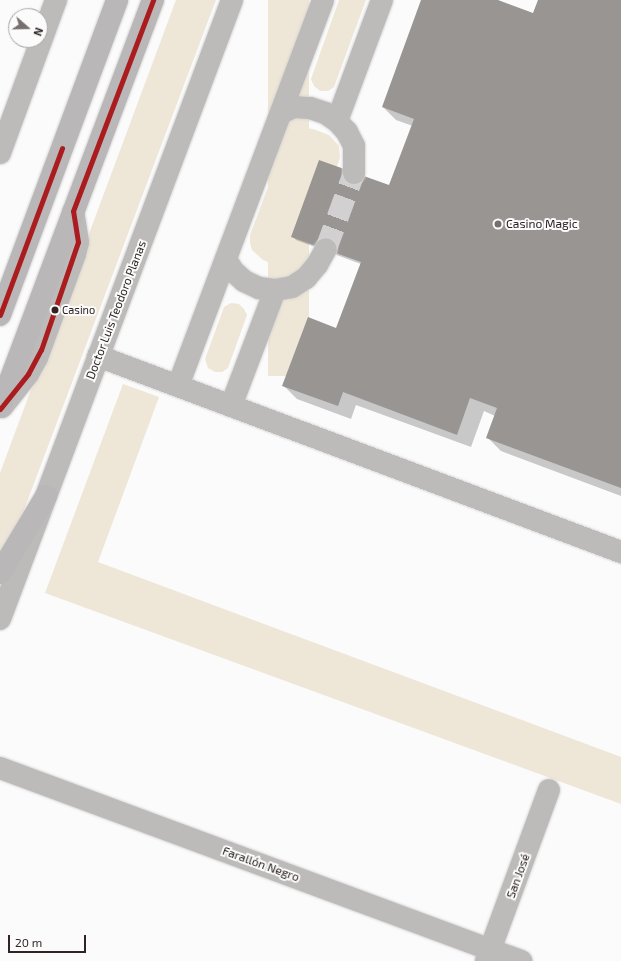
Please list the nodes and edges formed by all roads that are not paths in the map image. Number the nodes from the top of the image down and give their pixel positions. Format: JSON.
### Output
{"nodes":[{"id":1,"x":56,"y":0,"type":"edge"},
{"id":2,"x":117,"y":0,"type":"edge"},
{"id":3,"x":153,"y":0,"type":"edge"},
{"id":4,"x":232,"y":0,"type":"edge"},
{"id":5,"x":323,"y":0,"type":"edge"},
{"id":6,"x":382,"y":0,"type":"edge"},
{"id":7,"x":281,"y":113,"type":"junction"},
{"id":8,"x":337,"y":121,"type":"junction"},
{"id":9,"x":0,"y":153,"type":"edge"},
{"id":10,"x":354,"y":173,"type":"tunnel mouth"},
{"id":11,"x":326,"y":249,"type":"tunnel mouth"},
{"id":12,"x":226,"y":259,"type":"junction"},
{"id":13,"x":275,"y":290,"type":"junction"},
{"id":14,"x":0,"y":315,"type":"edge"},
{"id":15,"x":98,"y":356,"type":"junction"},
{"id":16,"x":178,"y":386,"type":"junction"},
{"id":17,"x":231,"y":406,"type":"junction"},
{"id":18,"x":0,"y":408,"type":"edge"},
{"id":19,"x":46,"y":496,"type":"junction"},
{"id":20,"x":621,"y":552,"type":"edge"},
{"id":21,"x":0,"y":573,"type":"edge"},
{"id":22,"x":0,"y":619,"type":"edge"},
{"id":23,"x":0,"y":768,"type":"edge"},
{"id":24,"x":549,"y":790,"type":"dead end"},
{"id":25,"x":488,"y":955,"type":"edge"},
{"id":26,"x":521,"y":961,"type":"edge"}],
"edges":[{"from":1,"to":9,"type":"street"},
{"from":2,"to":14,"type":"highway"},
{"from":3,"to":18,"type":"highway"},
{"from":4,"to":15,"type":"street","name":"Doctor Luis Teodoro Planas"},
{"from":5,"to":7,"type":"street"},
{"from":6,"to":8,"type":"street"},
{"from":7,"to":8,"type":"street"},
{"from":7,"to":12,"type":"street"},
{"from":8,"to":10,"type":"street"},
{"from":11,"to":13,"type":"street"},
{"from":12,"to":13,"type":"street"},
{"from":12,"to":16,"type":"street"},
{"from":13,"to":17,"type":"street"},
{"from":15,"to":16,"type":"street"},
{"from":15,"to":19,"type":"street","name":"Doctor Luis Teodoro Planas"},
{"from":16,"to":17,"type":"street"},
{"from":17,"to":20,"type":"street"},
{"from":19,"to":21,"type":"highway"},
{"from":19,"to":22,"type":"street","name":"Doctor Luis Teodoro Planas"},
{"from":23,"to":25,"type":"street","name":"Farallón Negro"},
{"from":24,"to":25,"type":"street","name":"San José"},
{"from":25,"to":26,"type":"street","name":"Farallón Negro"}]}
